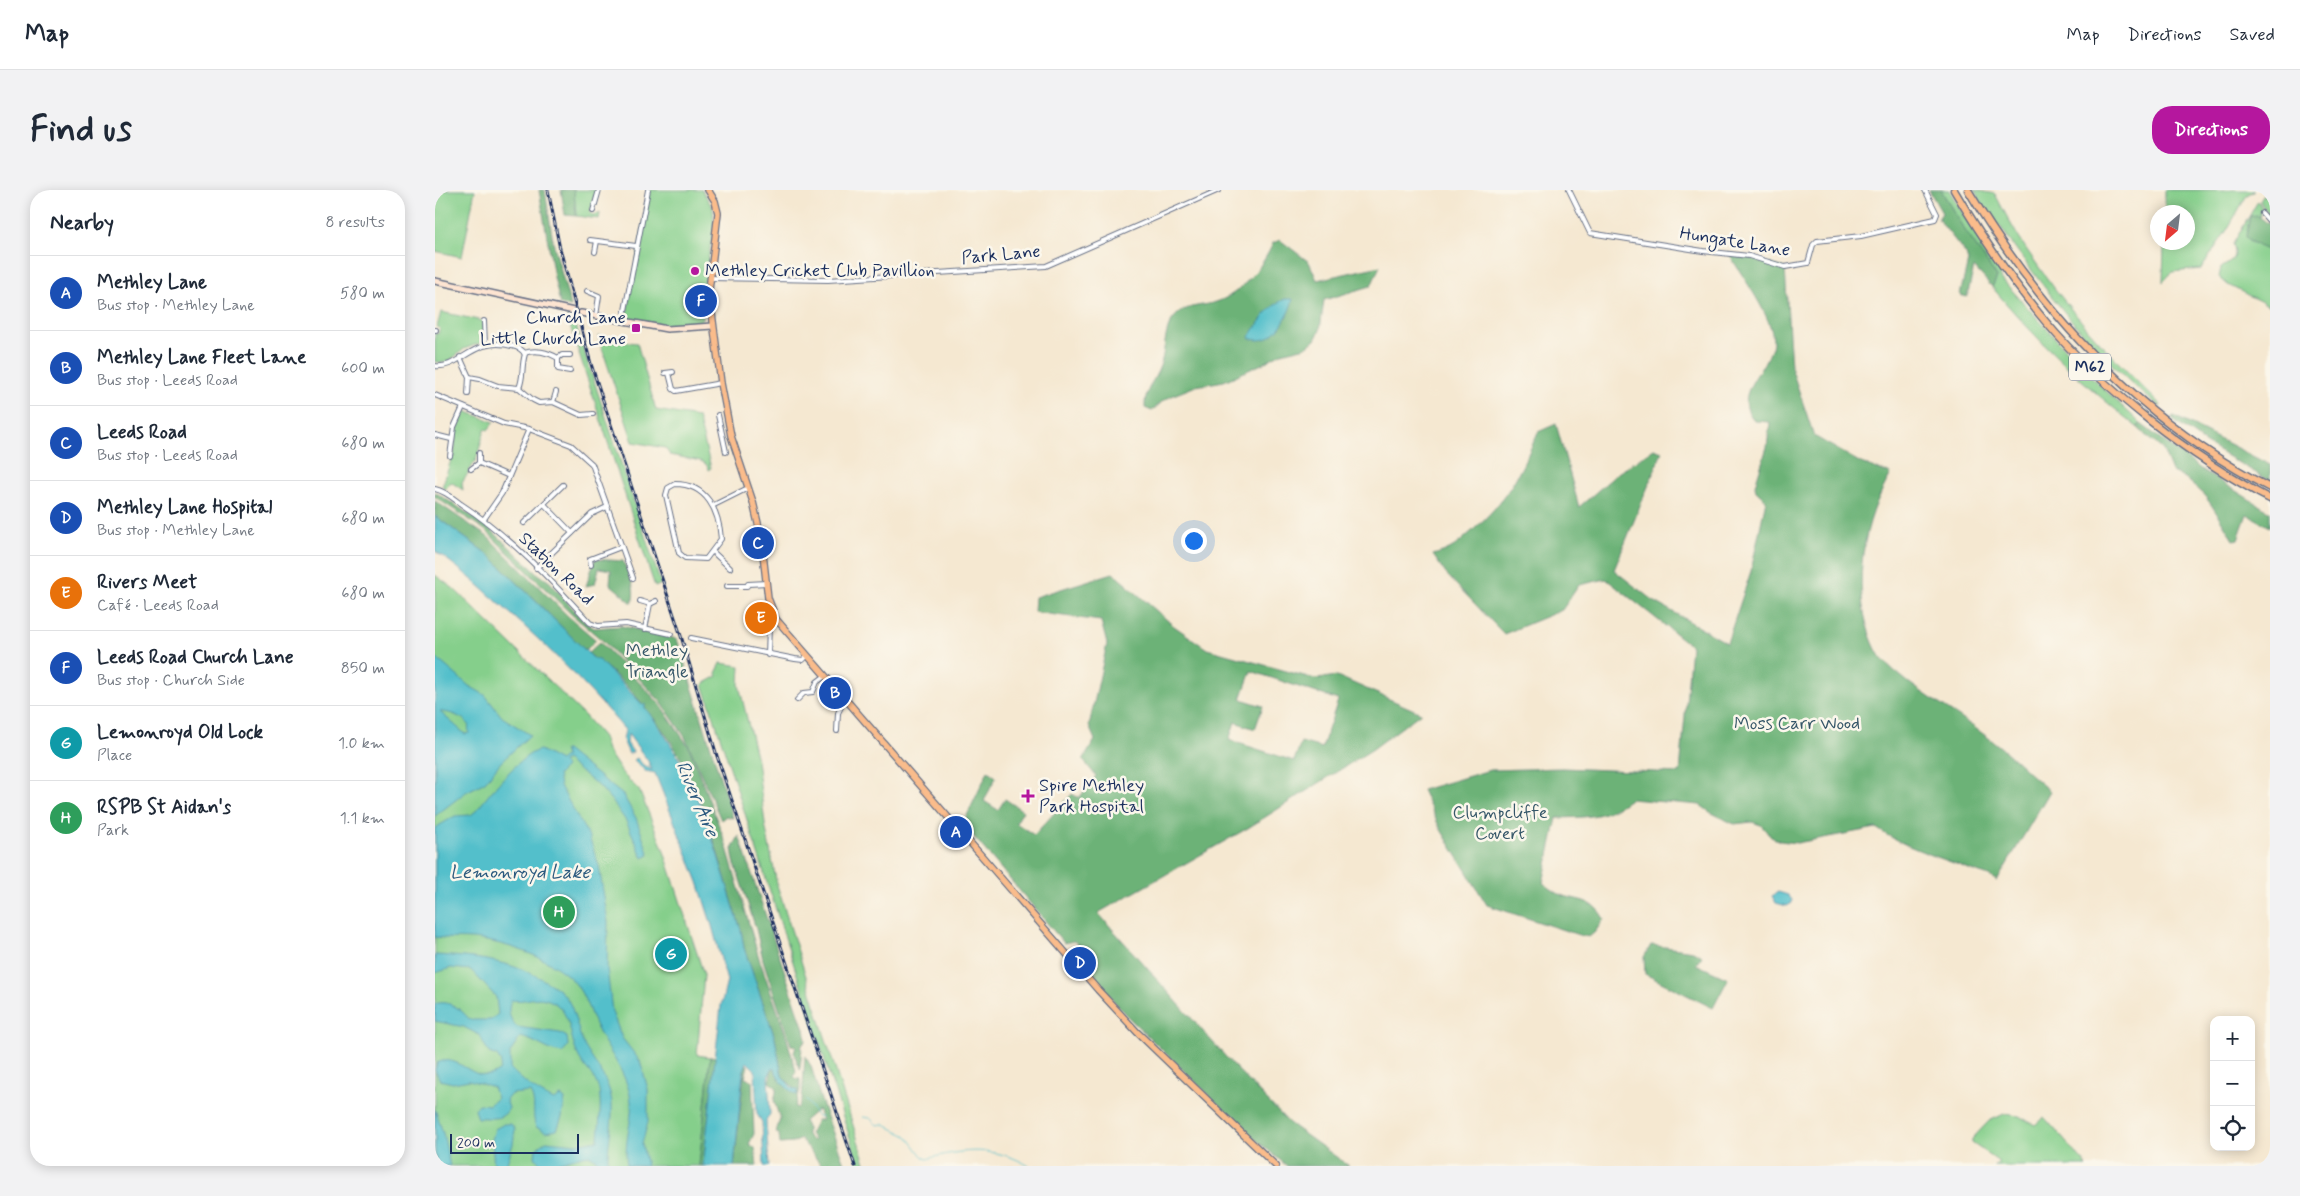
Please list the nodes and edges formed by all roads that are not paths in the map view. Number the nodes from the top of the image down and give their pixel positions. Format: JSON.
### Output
{"nodes":[{"id":1,"x":599,"y":190,"type":"edge"},
{"id":2,"x":648,"y":190,"type":"edge"},
{"id":3,"x":708,"y":190,"type":"edge"},
{"id":4,"x":1219,"y":190,"type":"edge"},
{"id":5,"x":1569,"y":190,"type":"edge"},
{"id":6,"x":1925,"y":190,"type":"edge"},
{"id":7,"x":1954,"y":190,"type":"edge"},
{"id":8,"x":1968,"y":190,"type":"edge"},
{"id":9,"x":593,"y":211,"type":"dead end"},
{"id":10,"x":2262,"y":213,"type":"dead end"},
{"id":11,"x":2270,"y":222,"type":"edge"},
{"id":12,"x":590,"y":240,"type":"dead end"},
{"id":13,"x":597,"y":241,"type":"junction"},
{"id":14,"x":636,"y":246,"type":"junction"},
{"id":15,"x":595,"y":252,"type":"dead end"},
{"id":16,"x":710,"y":278,"type":"junction"},
{"id":17,"x":435,"y":281,"type":"edge"},
{"id":18,"x":587,"y":291,"type":"dead end"},
{"id":19,"x":574,"y":311,"type":"dead end"},
{"id":20,"x":581,"y":313,"type":"dead end"},
{"id":21,"x":595,"y":316,"type":"junction"},
{"id":22,"x":484,"y":321,"type":"dead end"},
{"id":23,"x":623,"y":321,"type":"junction"},
{"id":24,"x":713,"y":326,"type":"junction"},
{"id":25,"x":485,"y":345,"type":"junction"},
{"id":26,"x":524,"y":353,"type":"junction"},
{"id":27,"x":570,"y":355,"type":"dead end"},
{"id":28,"x":460,"y":357,"type":"junction"},
{"id":29,"x":558,"y":358,"type":"junction"},
{"id":30,"x":435,"y":366,"type":"edge"},
{"id":31,"x":558,"y":369,"type":"junction"},
{"id":32,"x":570,"y":371,"type":"dead end"},
{"id":33,"x":669,"y":372,"type":"dead end"},
{"id":34,"x":557,"y":375,"type":"dead end"},
{"id":35,"x":469,"y":377,"type":"junction"},
{"id":36,"x":721,"y":383,"type":"junction"},
{"id":37,"x":519,"y":388,"type":"junction"},
{"id":38,"x":555,"y":392,"type":"dead end"},
{"id":39,"x":468,"y":394,"type":"dead end"},
{"id":40,"x":435,"y":395,"type":"edge"},
{"id":41,"x":553,"y":402,"type":"junction"},
{"id":42,"x":463,"y":406,"type":"junction"},
{"id":43,"x":593,"y":414,"type":"dead end"},
{"id":44,"x":581,"y":415,"type":"junction"},
{"id":45,"x":718,"y":415,"type":"dead end"},
{"id":46,"x":580,"y":422,"type":"dead end"},
{"id":47,"x":730,"y":428,"type":"junction"},
{"id":48,"x":529,"y":429,"type":"junction"},
{"id":49,"x":721,"y":431,"type":"junction"},
{"id":50,"x":435,"y":435,"type":"edge"},
{"id":51,"x":451,"y":439,"type":"junction"},
{"id":52,"x":726,"y":452,"type":"dead end"},
{"id":53,"x":479,"y":453,"type":"dead end"},
{"id":54,"x":450,"y":456,"type":"dead end"},
{"id":55,"x":479,"y":463,"type":"junction"},
{"id":56,"x":471,"y":469,"type":"dead end"},
{"id":57,"x":509,"y":476,"type":"junction"},
{"id":58,"x":563,"y":486,"type":"dead end"},
{"id":59,"x":748,"y":488,"type":"junction"},
{"id":60,"x":2270,"y":488,"type":"edge"},
{"id":61,"x":435,"y":489,"type":"edge"},
{"id":62,"x":2270,"y":500,"type":"edge"},
{"id":63,"x":544,"y":504,"type":"junction"},
{"id":64,"x":713,"y":505,"type":"junction"},
{"id":65,"x":607,"y":507,"type":"junction"},
{"id":66,"x":484,"y":519,"type":"junction"},
{"id":67,"x":524,"y":523,"type":"dead end"},
{"id":68,"x":572,"y":533,"type":"junction"},
{"id":69,"x":621,"y":547,"type":"junction"},
{"id":70,"x":713,"y":552,"type":"junction"},
{"id":71,"x":591,"y":565,"type":"dead end"},
{"id":72,"x":536,"y":568,"type":"junction"},
{"id":73,"x":730,"y":568,"type":"dead end"},
{"id":74,"x":633,"y":578,"type":"dead end"},
{"id":75,"x":767,"y":583,"type":"junction"},
{"id":76,"x":727,"y":586,"type":"dead end"},
{"id":77,"x":640,"y":601,"type":"dead end"},
{"id":78,"x":656,"y":602,"type":"dead end"},
{"id":79,"x":650,"y":604,"type":"junction"},
{"id":80,"x":776,"y":619,"type":"junction"},
{"id":81,"x":645,"y":629,"type":"junction"},
{"id":82,"x":671,"y":634,"type":"dead end"},
{"id":83,"x":691,"y":638,"type":"dead end"},
{"id":84,"x":768,"y":654,"type":"junction"},
{"id":85,"x":807,"y":656,"type":"junction"},
{"id":86,"x":825,"y":676,"type":"junction"},
{"id":87,"x":845,"y":699,"type":"junction"},
{"id":88,"x":797,"y":700,"type":"dead end"},
{"id":89,"x":837,"y":730,"type":"dead end"},
{"id":90,"x":1276,"y":1166,"type":"edge"}],
"edges":[{"from":1,"to":9,"type":"street"},
{"from":2,"to":14,"type":"street"},
{"from":3,"to":16,"type":"main road"},
{"from":4,"to":16,"type":"street","name":"Park Lane"},
{"from":5,"to":6,"type":"street","name":"Hungate Lane"},
{"from":7,"to":62,"type":"highway","number":"M62"},
{"from":8,"to":60,"type":"highway","number":"M62"},
{"from":10,"to":11,"type":"street"},
{"from":12,"to":13,"type":"street"},
{"from":13,"to":14,"type":"street"},
{"from":13,"to":15,"type":"street"},
{"from":14,"to":23,"type":"street"},
{"from":16,"to":24,"type":"main road"},
{"from":17,"to":19,"type":"street"},
{"from":18,"to":21,"type":"street"},
{"from":20,"to":21,"type":"street"},
{"from":21,"to":23,"type":"street"},
{"from":22,"to":25,"type":"street"},
{"from":23,"to":24,"type":"street"},
{"from":24,"to":36,"type":"main road"},
{"from":25,"to":26,"type":"street"},
{"from":25,"to":28,"type":"street"},
{"from":26,"to":29,"type":"street"},
{"from":26,"to":37,"type":"street"},
{"from":27,"to":29,"type":"street"},
{"from":28,"to":30,"type":"street"},
{"from":28,"to":35,"type":"street"},
{"from":29,"to":31,"type":"street"},
{"from":31,"to":32,"type":"street"},
{"from":31,"to":34,"type":"street"},
{"from":33,"to":36,"type":"street"},
{"from":35,"to":37,"type":"street"},
{"from":35,"to":39,"type":"street"},
{"from":36,"to":47,"type":"main road"},
{"from":37,"to":41,"type":"street"},
{"from":38,"to":41,"type":"street"},
{"from":40,"to":42,"type":"street"},
{"from":41,"to":44,"type":"street"},
{"from":42,"to":48,"type":"street"},
{"from":42,"to":51,"type":"street"},
{"from":43,"to":44,"type":"street"},
{"from":44,"to":46,"type":"street"},
{"from":45,"to":49,"type":"street"},
{"from":47,"to":49,"type":"street"},
{"from":47,"to":59,"type":"main road"},
{"from":48,"to":57,"type":"street"},
{"from":48,"to":65,"type":"street"},
{"from":49,"to":52,"type":"street"},
{"from":50,"to":51,"type":"street"},
{"from":51,"to":54,"type":"street"},
{"from":53,"to":55,"type":"street"},
{"from":55,"to":56,"type":"street"},
{"from":55,"to":57,"type":"street"},
{"from":57,"to":66,"type":"street"},
{"from":58,"to":63,"type":"street"},
{"from":59,"to":64,"type":"street"},
{"from":59,"to":75,"type":"main road"},
{"from":61,"to":66,"type":"street","name":"Station Road"},
{"from":63,"to":67,"type":"street"},
{"from":63,"to":68,"type":"street"},
{"from":64,"to":70,"type":"street"},
{"from":64,"to":70,"type":"street"},
{"from":65,"to":68,"type":"street"},
{"from":65,"to":69,"type":"street"},
{"from":66,"to":72,"type":"street","name":"Station Road"},
{"from":68,"to":72,"type":"street"},
{"from":69,"to":71,"type":"street"},
{"from":69,"to":74,"type":"street"},
{"from":70,"to":73,"type":"street"},
{"from":72,"to":81,"type":"street","name":"Station Road"},
{"from":75,"to":76,"type":"street"},
{"from":75,"to":80,"type":"main road"},
{"from":77,"to":79,"type":"street"},
{"from":78,"to":79,"type":"street"},
{"from":79,"to":81,"type":"street"},
{"from":80,"to":84,"type":"street"},
{"from":80,"to":85,"type":"main road"},
{"from":81,"to":82,"type":"street","name":"Station Road"},
{"from":83,"to":84,"type":"street"},
{"from":84,"to":85,"type":"street"},
{"from":85,"to":86,"type":"main road"},
{"from":86,"to":87,"type":"main road"},
{"from":86,"to":88,"type":"street"},
{"from":87,"to":89,"type":"street"},
{"from":87,"to":90,"type":"main road"}]}
